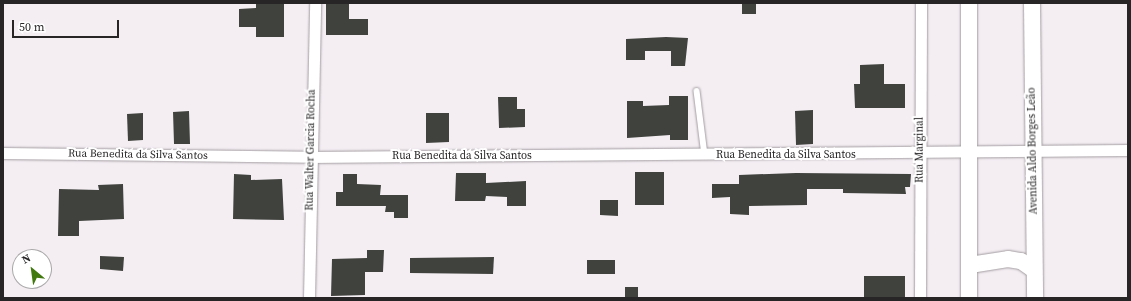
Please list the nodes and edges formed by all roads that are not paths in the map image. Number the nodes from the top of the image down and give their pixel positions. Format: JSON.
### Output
{"nodes":[{"id":1,"x":315,"y":3,"type":"edge"},
{"id":2,"x":921,"y":3,"type":"edge"},
{"id":3,"x":969,"y":3,"type":"edge"},
{"id":4,"x":1032,"y":3,"type":"edge"},
{"id":5,"x":697,"y":91,"type":"dead end"},
{"id":6,"x":1032,"y":150,"type":"junction"},
{"id":7,"x":1128,"y":150,"type":"edge"},
{"id":8,"x":970,"y":152,"type":"junction"},
{"id":9,"x":3,"y":153,"type":"edge"},
{"id":10,"x":920,"y":154,"type":"junction"},
{"id":11,"x":705,"y":155,"type":"junction"},
{"id":12,"x":310,"y":157,"type":"junction"},
{"id":13,"x":970,"y":266,"type":"junction"},
{"id":14,"x":1034,"y":270,"type":"junction"},
{"id":15,"x":309,"y":298,"type":"edge"},
{"id":16,"x":920,"y":298,"type":"edge"},
{"id":17,"x":969,"y":298,"type":"edge"},
{"id":18,"x":1035,"y":298,"type":"edge"}],
"edges":[{"from":1,"to":12,"type":"street","name":"Rua Walter Garcia Rocha"},
{"from":2,"to":10,"type":"street","name":"Rua Marginal"},
{"from":3,"to":8,"type":"street"},
{"from":4,"to":6,"type":"street","name":"Avenida Aldo Borges Leão"},
{"from":5,"to":11,"type":"lane"},
{"from":6,"to":7,"type":"street","name":"Rua Benedita da Silva Santos"},
{"from":6,"to":8,"type":"street","name":"Rua Benedita da Silva Santos"},
{"from":6,"to":14,"type":"street","name":"Avenida Aldo Borges Leão"},
{"from":8,"to":10,"type":"street","name":"Rua Benedita da Silva Santos"},
{"from":8,"to":13,"type":"street"},
{"from":9,"to":12,"type":"street","name":"Rua Benedita da Silva Santos"},
{"from":10,"to":11,"type":"street","name":"Rua Benedita da Silva Santos"},
{"from":10,"to":16,"type":"street","name":"Rua Marginal"},
{"from":11,"to":12,"type":"street","name":"Rua Benedita da Silva Santos"},
{"from":12,"to":15,"type":"street","name":"Rua Walter Garcia Rocha"},
{"from":13,"to":14,"type":"street"},
{"from":13,"to":17,"type":"street"},
{"from":14,"to":18,"type":"street","name":"Avenida Aldo Borges Leão"}]}
